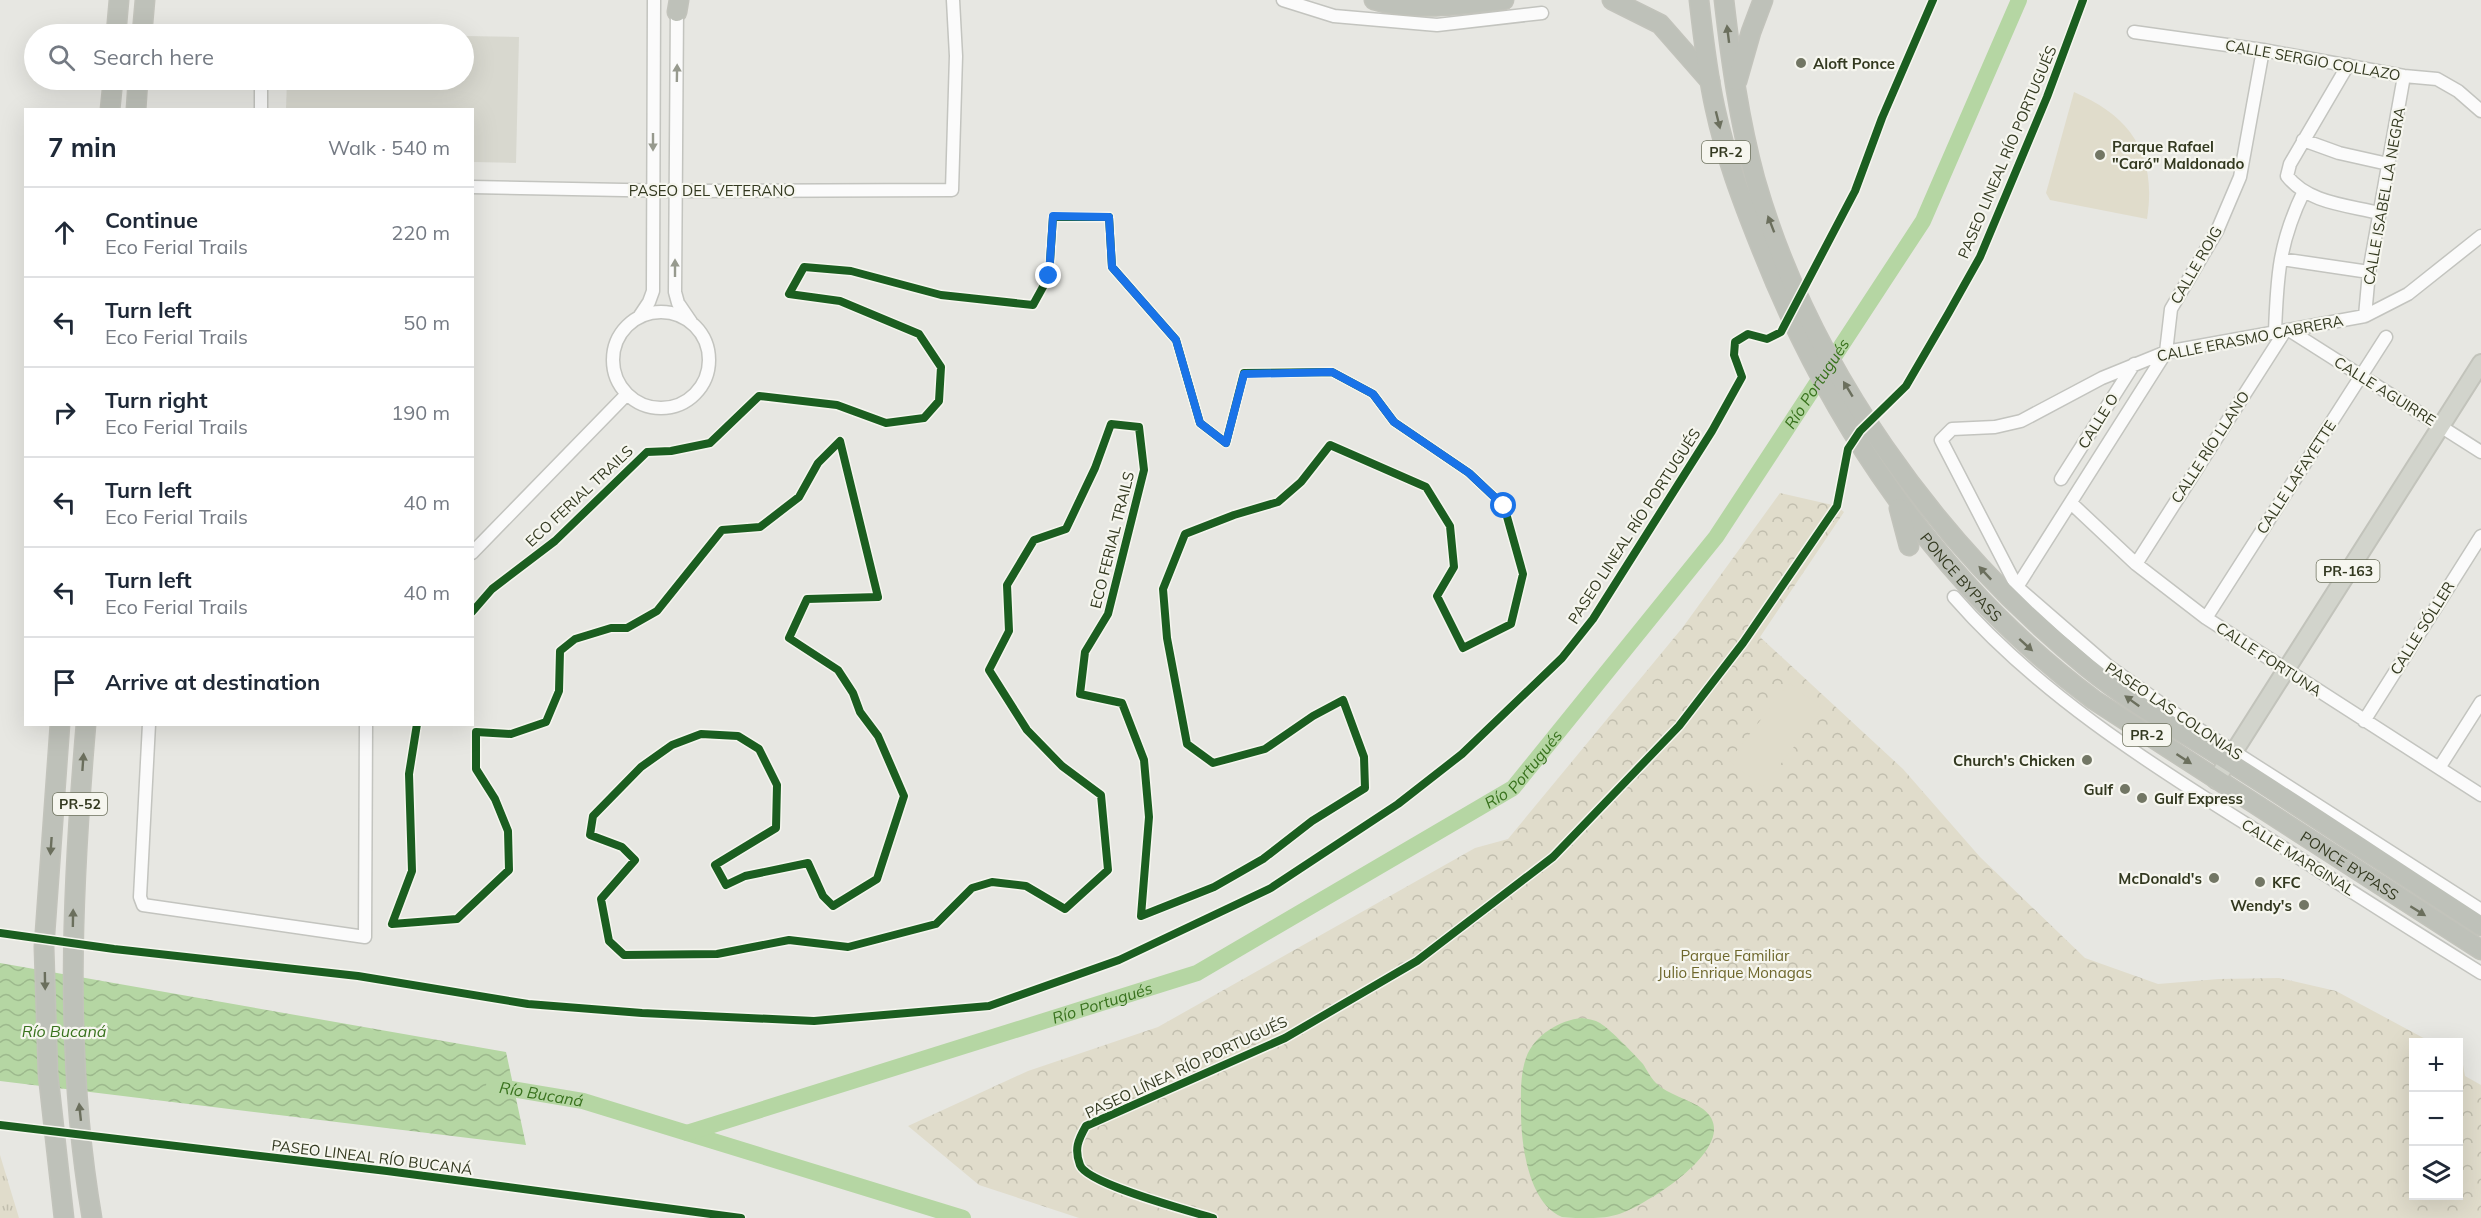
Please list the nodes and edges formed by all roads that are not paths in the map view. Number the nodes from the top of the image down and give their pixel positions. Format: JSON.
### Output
{"nodes":[{"id":1,"x":119,"y":0,"type":"edge"},
{"id":2,"x":145,"y":0,"type":"edge"},
{"id":3,"x":654,"y":0,"type":"edge"},
{"id":4,"x":953,"y":0,"type":"edge"},
{"id":5,"x":1283,"y":0,"type":"edge"},
{"id":6,"x":1374,"y":0,"type":"edge"},
{"id":7,"x":1504,"y":0,"type":"edge"},
{"id":8,"x":1612,"y":0,"type":"edge"},
{"id":9,"x":1699,"y":0,"type":"edge"},
{"id":10,"x":1724,"y":0,"type":"edge"},
{"id":11,"x":1763,"y":0,"type":"edge"},
{"id":12,"x":678,"y":4,"type":"edge"},
{"id":13,"x":1542,"y":13,"type":"dead end"},
{"id":14,"x":117,"y":24,"type":"edge"},
{"id":15,"x":143,"y":24,"type":"edge"},
{"id":16,"x":2134,"y":32,"type":"dead end"},
{"id":17,"x":2263,"y":50,"type":"junction"},
{"id":18,"x":2348,"y":65,"type":"junction"},
{"id":19,"x":2404,"y":76,"type":"junction"},
{"id":20,"x":1710,"y":81,"type":"junction"},
{"id":21,"x":1735,"y":88,"type":"junction"},
{"id":22,"x":111,"y":90,"type":"edge"},
{"id":23,"x":137,"y":90,"type":"edge"},
{"id":24,"x":261,"y":90,"type":"edge"},
{"id":25,"x":110,"y":108,"type":"edge"},
{"id":26,"x":136,"y":108,"type":"edge"},
{"id":27,"x":261,"y":108,"type":"edge"},
{"id":28,"x":2481,"y":111,"type":"edge"},
{"id":29,"x":2303,"y":140,"type":"junction"},
{"id":30,"x":2388,"y":164,"type":"junction"},
{"id":31,"x":474,"y":187,"type":"edge"},
{"id":32,"x":653,"y":190,"type":"junction"},
{"id":33,"x":675,"y":191,"type":"junction"},
{"id":34,"x":2304,"y":191,"type":"junction"},
{"id":35,"x":2379,"y":213,"type":"junction"},
{"id":36,"x":2481,"y":236,"type":"edge"},
{"id":37,"x":2281,"y":259,"type":"junction"},
{"id":38,"x":2369,"y":272,"type":"junction"},
{"id":39,"x":639,"y":316,"type":"junction"},
{"id":40,"x":2365,"y":316,"type":"junction"},
{"id":41,"x":691,"y":322,"type":"junction"},
{"id":42,"x":2283,"y":331,"type":"junction"},
{"id":43,"x":2386,"y":337,"type":"dead end"},
{"id":44,"x":2166,"y":352,"type":"junction"},
{"id":45,"x":2481,"y":363,"type":"edge"},
{"id":46,"x":2134,"y":364,"type":"junction"},
{"id":47,"x":2361,"y":376,"type":"junction"},
{"id":48,"x":627,"y":394,"type":"junction"},
{"id":49,"x":2440,"y":426,"type":"junction"},
{"id":50,"x":1941,"y":440,"type":"joint"},
{"id":51,"x":2481,"y":452,"type":"edge"},
{"id":52,"x":2061,"y":479,"type":"dead end"},
{"id":53,"x":1896,"y":498,"type":"junction"},
{"id":54,"x":2072,"y":503,"type":"junction"},
{"id":55,"x":2481,"y":536,"type":"edge"},
{"id":56,"x":1909,"y":546,"type":"dead end"},
{"id":57,"x":474,"y":551,"type":"edge"},
{"id":58,"x":2136,"y":564,"type":"junction"},
{"id":59,"x":2017,"y":587,"type":"junction"},
{"id":60,"x":1954,"y":597,"type":"dead end"},
{"id":61,"x":2206,"y":618,"type":"junction"},
{"id":62,"x":2285,"y":670,"type":"junction"},
{"id":63,"x":2063,"y":687,"type":"junction"},
{"id":64,"x":2481,"y":702,"type":"edge"},
{"id":65,"x":2364,"y":721,"type":"junction"},
{"id":66,"x":60,"y":726,"type":"edge"},
{"id":67,"x":86,"y":726,"type":"edge"},
{"id":68,"x":149,"y":726,"type":"edge"},
{"id":69,"x":366,"y":726,"type":"edge"},
{"id":70,"x":2230,"y":756,"type":"junction"},
{"id":71,"x":2439,"y":768,"type":"junction"},
{"id":72,"x":2216,"y":780,"type":"junction"},
{"id":73,"x":2481,"y":795,"type":"edge"},
{"id":74,"x":2481,"y":910,"type":"edge"},
{"id":75,"x":2481,"y":926,"type":"edge"},
{"id":76,"x":2481,"y":950,"type":"edge"},
{"id":77,"x":2481,"y":973,"type":"edge"},
{"id":78,"x":64,"y":1218,"type":"edge"},
{"id":79,"x":92,"y":1218,"type":"edge"}],
"edges":[{"from":1,"to":14,"type":"highway"},
{"from":2,"to":15,"type":"highway"},
{"from":3,"to":32,"type":"street","one_way":true},
{"from":4,"to":33,"type":"street","name":"PASEO DEL VETERANO"},
{"from":5,"to":13,"type":"street"},
{"from":6,"to":7,"type":"highway"},
{"from":8,"to":20,"type":"highway"},
{"from":9,"to":20,"type":"highway","name":"PONCE BYPASS","number":"PR-2"},
{"from":21,"to":10,"type":"highway","name":"PONCE BYPASS","number":"PR-2","one_way":true},
{"from":11,"to":21,"type":"highway"},
{"from":33,"to":12,"type":"street","one_way":true},
{"from":16,"to":17,"type":"street","name":"CALLE SERGIO COLLAZO"},
{"from":17,"to":18,"type":"street","name":"CALLE SERGIO COLLAZO"},
{"from":17,"to":44,"type":"street","name":"CALLE ROIG"},
{"from":18,"to":19,"type":"street","name":"CALLE SERGIO COLLAZO"},
{"from":18,"to":29,"type":"street"},
{"from":19,"to":28,"type":"street","name":"CALLE SERGIO COLLAZO"},
{"from":19,"to":30,"type":"street","name":"CALLE ISABEL LA NEGRA"},
{"from":20,"to":53,"type":"highway","name":"PONCE BYPASS","number":"PR-2","one_way":true},
{"from":70,"to":21,"type":"highway","name":"PONCE BYPASS","number":"PR-2","one_way":true},
{"from":22,"to":25,"type":"highway"},
{"from":23,"to":26,"type":"highway"},
{"from":24,"to":27,"type":"street"},
{"from":29,"to":30,"type":"street"},
{"from":29,"to":34,"type":"street"},
{"from":30,"to":35,"type":"street","name":"CALLE ISABEL LA NEGRA"},
{"from":31,"to":32,"type":"street","name":"PASEO DEL VETERANO"},
{"from":32,"to":33,"type":"street","name":"PASEO DEL VETERANO"},
{"from":32,"to":39,"type":"street"},
{"from":41,"to":33,"type":"street","one_way":true},
{"from":34,"to":35,"type":"street"},
{"from":34,"to":37,"type":"street"},
{"from":35,"to":38,"type":"street","name":"CALLE ISABEL LA NEGRA"},
{"from":36,"to":40,"type":"street","name":"CALLE ERASMO CABRERA"},
{"from":37,"to":38,"type":"street"},
{"from":37,"to":42,"type":"street"},
{"from":38,"to":40,"type":"street","name":"CALLE ISABEL LA NEGRA"},
{"from":39,"to":41,"type":"street"},
{"from":39,"to":48,"type":"street"},
{"from":40,"to":42,"type":"street","name":"CALLE ERASMO CABRERA"},
{"from":41,"to":48,"type":"street"},
{"from":42,"to":44,"type":"street","name":"CALLE ERASMO CABRERA"},
{"from":42,"to":47,"type":"street","name":"CALLE AGUIRRE"},
{"from":42,"to":58,"type":"street","name":"CALLE RÍO LLANO"},
{"from":43,"to":47,"type":"street","name":"CALLE LAFAYETTE"},
{"from":44,"to":46,"type":"street","name":"CALLE ERASMO CABRERA"},
{"from":44,"to":54,"type":"street","name":"CALLE ROIG"},
{"from":45,"to":49,"type":"main road","number":"PR-163"},
{"from":46,"to":50,"type":"street","name":"CALLE ERASMO CABRERA"},
{"from":46,"to":52,"type":"street","name":"CALLE O"},
{"from":47,"to":49,"type":"street","name":"CALLE AGUIRRE"},
{"from":47,"to":61,"type":"street","name":"CALLE LAFAYETTE"},
{"from":48,"to":57,"type":"street"},
{"from":49,"to":51,"type":"street","name":"CALLE AGUIRRE"},
{"from":49,"to":62,"type":"main road","number":"PR-163"},
{"from":50,"to":59,"type":"street","name":"PASEO LAS COLONIAS"},
{"from":53,"to":56,"type":"highway"},
{"from":53,"to":63,"type":"highway","name":"PONCE BYPASS","number":"PR-2","one_way":true},
{"from":54,"to":58,"type":"street","name":"CALLE FORTUNA"},
{"from":54,"to":59,"type":"street","name":"CALLE ROIG"},
{"from":55,"to":65,"type":"street","name":"CALLE SÓLLER"},
{"from":58,"to":61,"type":"street","name":"CALLE FORTUNA"},
{"from":59,"to":70,"type":"street","name":"PASEO LAS COLONIAS"},
{"from":60,"to":63,"type":"street","name":"CALLE MARGINAL"},
{"from":61,"to":62,"type":"street","name":"CALLE FORTUNA"},
{"from":62,"to":65,"type":"street","name":"CALLE FORTUNA"},
{"from":62,"to":70,"type":"main road","number":"PR-163"},
{"from":63,"to":72,"type":"highway","name":"PONCE BYPASS","number":"PR-2","one_way":true},
{"from":63,"to":77,"type":"street","name":"CALLE MARGINAL"},
{"from":64,"to":71,"type":"street"},
{"from":65,"to":71,"type":"street","name":"CALLE FORTUNA"},
{"from":66,"to":78,"type":"highway","number":"PR-52","one_way":true},
{"from":79,"to":67,"type":"highway","number":"PR-52","one_way":true},
{"from":68,"to":69,"type":"street"},
{"from":70,"to":72,"type":"main road","number":"PR-163"},
{"from":70,"to":74,"type":"street","name":"PASEO LAS COLONIAS"},
{"from":70,"to":75,"type":"highway","name":"PONCE BYPASS","number":"PR-2"},
{"from":71,"to":73,"type":"street","name":"CALLE FORTUNA"},
{"from":72,"to":76,"type":"highway","name":"PONCE BYPASS","number":"PR-2","one_way":true}]}
